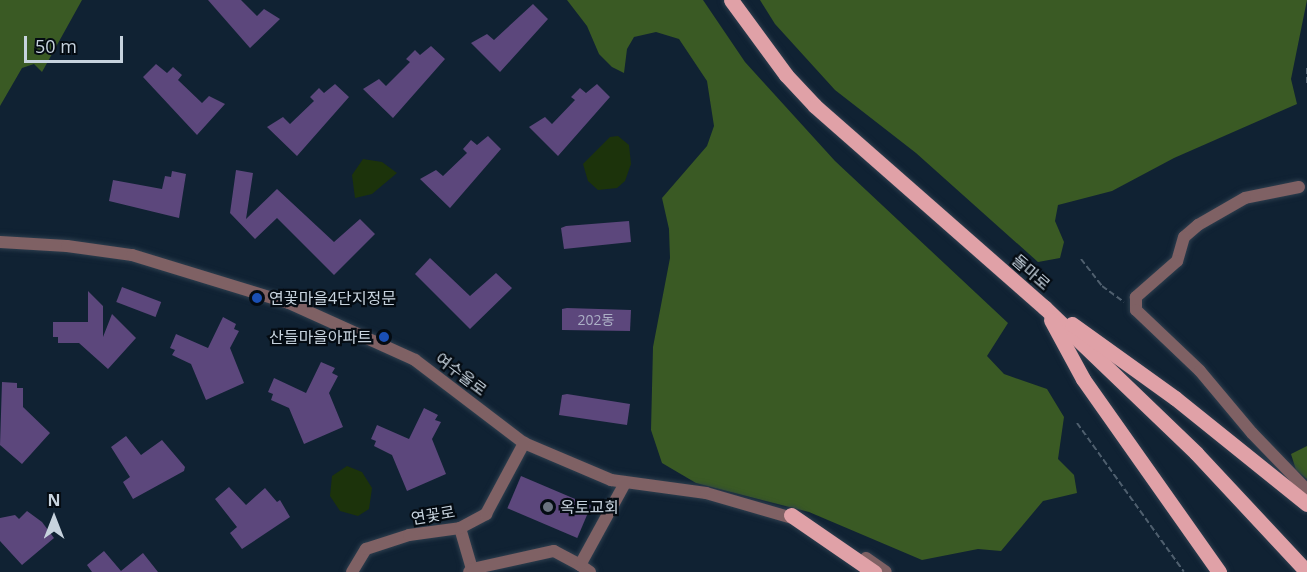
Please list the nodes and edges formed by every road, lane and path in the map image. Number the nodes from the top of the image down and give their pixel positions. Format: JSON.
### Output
{"nodes":[{"id":1,"x":731,"y":0,"type":"edge"},
{"id":2,"x":1307,"y":68,"type":"edge"},
{"id":3,"x":1307,"y":86,"type":"edge"},
{"id":4,"x":1299,"y":187,"type":"dead end"},
{"id":5,"x":0,"y":242,"type":"edge"},
{"id":6,"x":1081,"y":259,"type":"dead end"},
{"id":7,"x":1044,"y":307,"type":"junction"},
{"id":8,"x":1136,"y":310,"type":"junction"},
{"id":9,"x":1077,"y":423,"type":"dead end"},
{"id":10,"x":524,"y":443,"type":"junction"},
{"id":11,"x":625,"y":483,"type":"junction"},
{"id":12,"x":1307,"y":490,"type":"edge"},
{"id":13,"x":1307,"y":504,"type":"edge"},
{"id":14,"x":791,"y":515,"type":"junction"},
{"id":15,"x":460,"y":528,"type":"junction"},
{"id":16,"x":585,"y":569,"type":"edge"},
{"id":17,"x":470,"y":571,"type":"edge"},
{"id":18,"x":352,"y":572,"type":"edge"},
{"id":19,"x":874,"y":572,"type":"edge"},
{"id":20,"x":886,"y":572,"type":"edge"},
{"id":21,"x":1184,"y":572,"type":"edge"},
{"id":22,"x":1219,"y":572,"type":"edge"},
{"id":23,"x":1307,"y":572,"type":"edge"}],
"edges":[{"from":1,"to":7,"type":"main road","name":"돌마로"},
{"from":2,"to":3,"type":"path"},
{"from":4,"to":8,"type":"street"},
{"from":5,"to":10,"type":"street","name":"여수울로"},
{"from":6,"to":8,"type":"path"},
{"from":7,"to":13,"type":"main road"},
{"from":7,"to":22,"type":"main road"},
{"from":7,"to":23,"type":"main road","name":"돌마로"},
{"from":8,"to":12,"type":"street"},
{"from":9,"to":21,"type":"path"},
{"from":10,"to":11,"type":"street","name":"여수울로"},
{"from":10,"to":15,"type":"street","name":"연꽃로"},
{"from":11,"to":14,"type":"street","name":"여수울로"},
{"from":11,"to":16,"type":"street"},
{"from":14,"to":19,"type":"main road"},
{"from":14,"to":20,"type":"street","name":"여수울로"},
{"from":15,"to":17,"type":"street"},
{"from":15,"to":18,"type":"street","name":"연꽃로"},
{"from":16,"to":17,"type":"street"}]}
